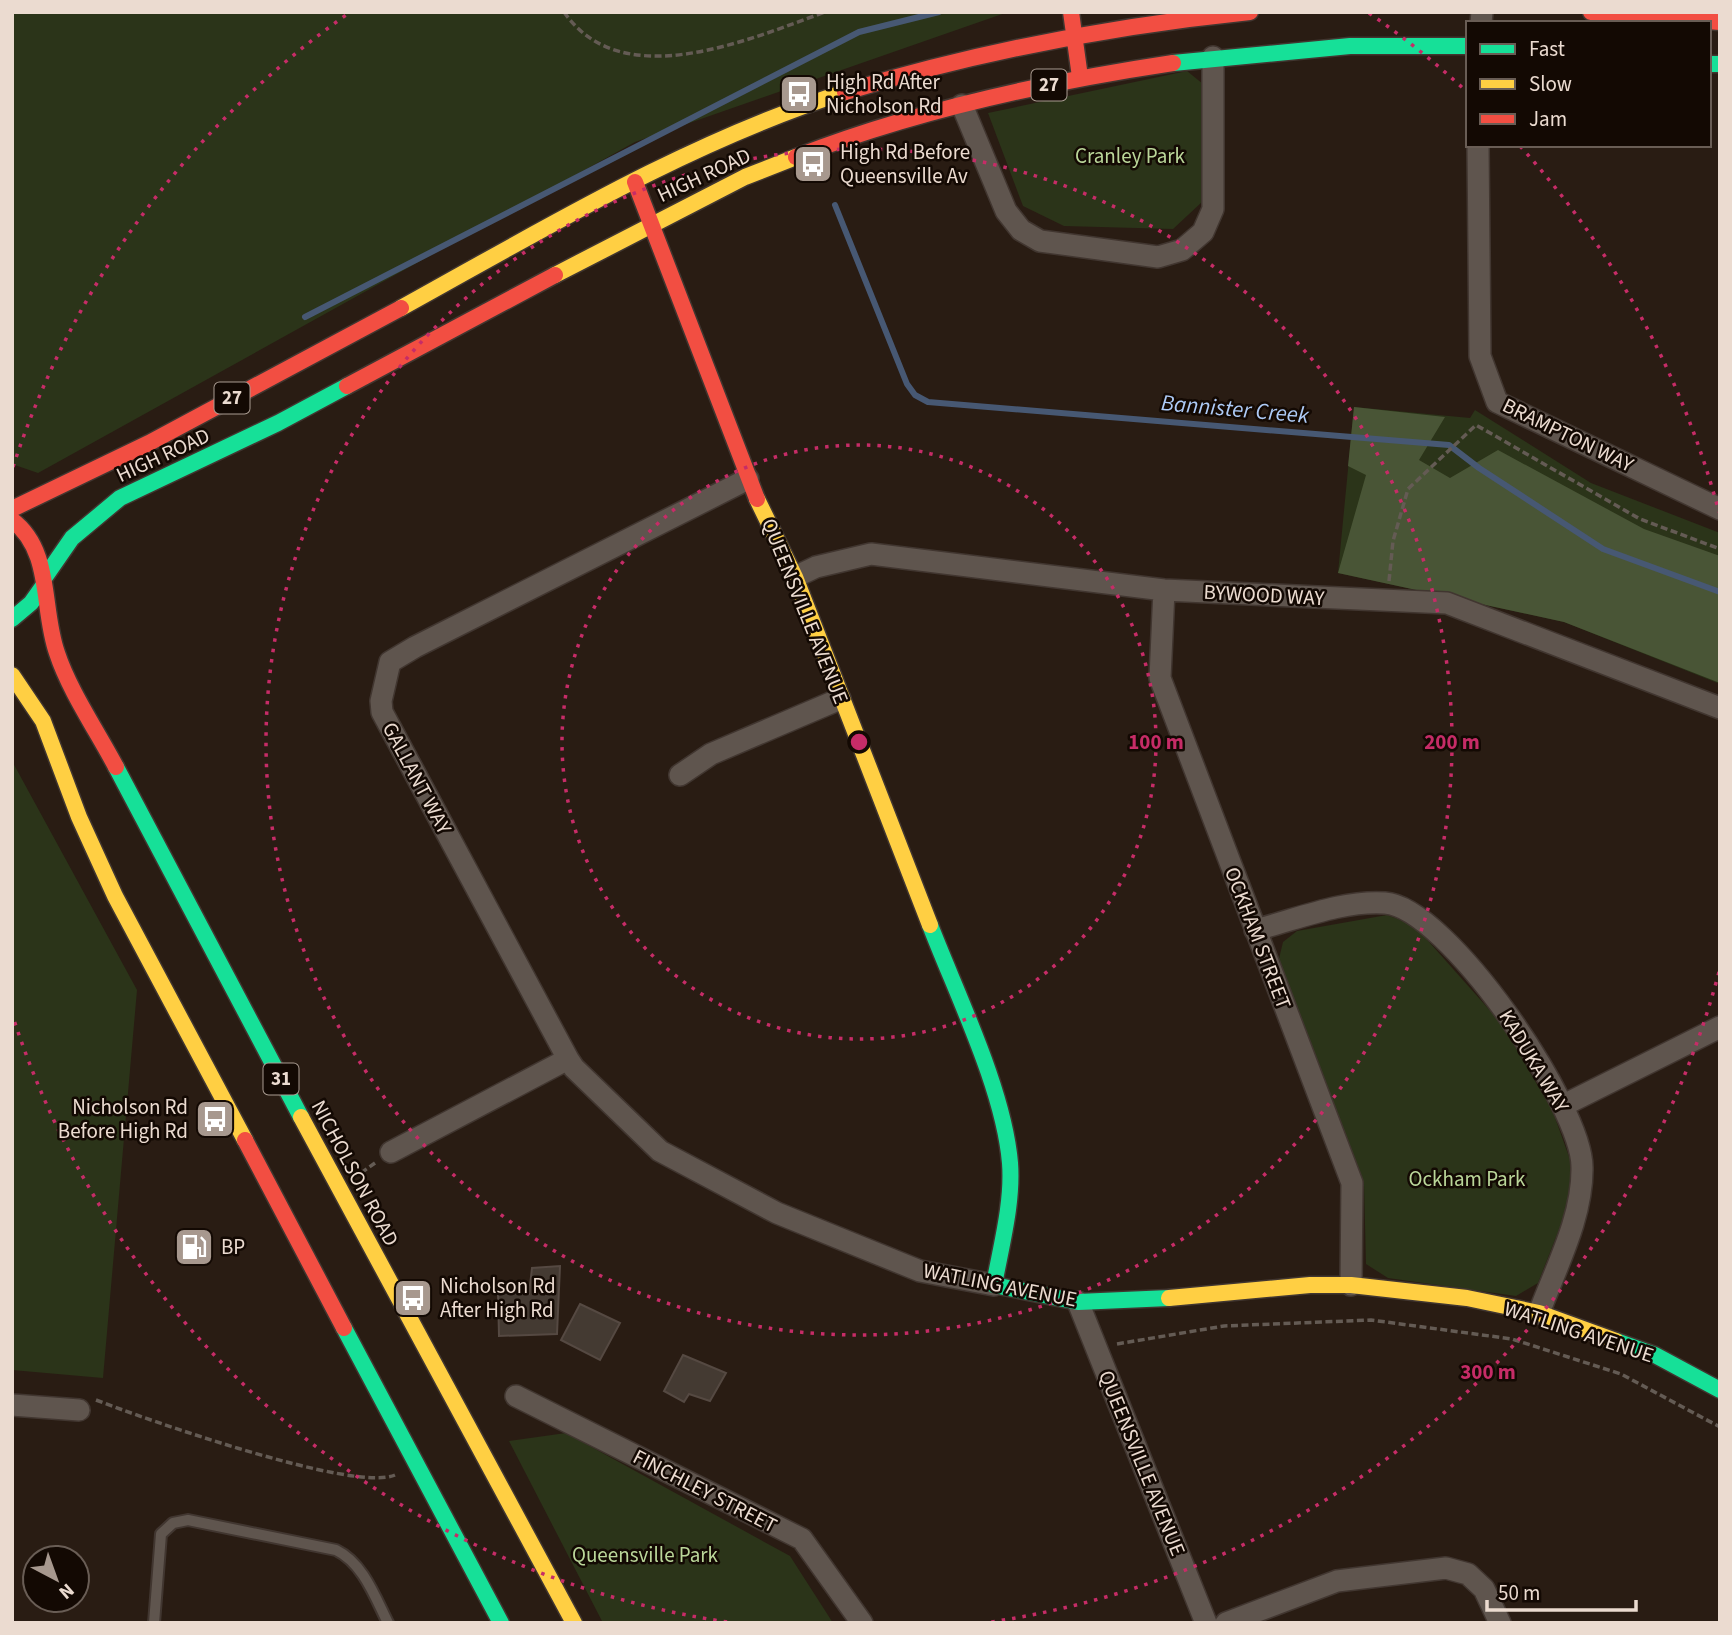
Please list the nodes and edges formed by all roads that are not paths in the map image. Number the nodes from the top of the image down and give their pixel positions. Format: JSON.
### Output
{"nodes":[{"id":1,"x":1071,"y":12,"type":"edge"},
{"id":2,"x":1094,"y":12,"type":"edge"},
{"id":3,"x":1250,"y":12,"type":"edge"},
{"id":4,"x":1591,"y":12,"type":"edge"},
{"id":5,"x":1707,"y":21,"type":"edge"},
{"id":6,"x":1098,"y":30,"type":"junction"},
{"id":7,"x":1074,"y":35,"type":"junction"},
{"id":8,"x":1466,"y":46,"type":"edge"},
{"id":9,"x":1213,"y":57,"type":"junction"},
{"id":10,"x":1080,"y":77,"type":"junction"},
{"id":11,"x":962,"y":105,"type":"junction"},
{"id":12,"x":1478,"y":147,"type":"edge"},
{"id":13,"x":635,"y":182,"type":"junction"},
{"id":14,"x":652,"y":223,"type":"junction"},
{"id":15,"x":748,"y":479,"type":"junction"},
{"id":16,"x":12,"y":509,"type":"edge"},
{"id":17,"x":1720,"y":509,"type":"edge"},
{"id":18,"x":12,"y":520,"type":"edge"},
{"id":19,"x":795,"y":577,"type":"junction"},
{"id":20,"x":44,"y":581,"type":"junction"},
{"id":21,"x":1164,"y":590,"type":"junction"},
{"id":22,"x":12,"y":620,"type":"edge"},
{"id":23,"x":12,"y":675,"type":"edge"},
{"id":24,"x":840,"y":699,"type":"junction"},
{"id":25,"x":1720,"y":708,"type":"edge"},
{"id":26,"x":680,"y":775,"type":"dead end"},
{"id":27,"x":1255,"y":930,"type":"junction"},
{"id":28,"x":1720,"y":1027,"type":"edge"},
{"id":29,"x":568,"y":1059,"type":"junction"},
{"id":30,"x":1564,"y":1105,"type":"junction"},
{"id":31,"x":391,"y":1152,"type":"dead end"},
{"id":32,"x":994,"y":1285,"type":"junction"},
{"id":33,"x":1351,"y":1285,"type":"junction"},
{"id":34,"x":1078,"y":1302,"type":"junction"},
{"id":35,"x":1539,"y":1313,"type":"junction"},
{"id":36,"x":1720,"y":1390,"type":"edge"},
{"id":37,"x":516,"y":1396,"type":"dead end"},
{"id":38,"x":12,"y":1405,"type":"edge"},
{"id":39,"x":79,"y":1410,"type":"road end"},
{"id":40,"x":154,"y":1623,"type":"edge"},
{"id":41,"x":388,"y":1623,"type":"edge"},
{"id":42,"x":501,"y":1623,"type":"edge"},
{"id":43,"x":574,"y":1623,"type":"edge"},
{"id":44,"x":862,"y":1623,"type":"edge"},
{"id":45,"x":1206,"y":1623,"type":"edge"},
{"id":46,"x":1226,"y":1623,"type":"edge"},
{"id":47,"x":1500,"y":1623,"type":"edge"}],
"edges":[{"from":1,"to":7,"type":"main road"},
{"from":2,"to":6,"type":"main road"},
{"from":3,"to":6,"type":"main road","name":"HIGH ROAD","number":"27"},
{"from":4,"to":5,"type":"main road"},
{"from":6,"to":7,"type":"main road","name":"HIGH ROAD","number":"27"},
{"from":7,"to":10,"type":"main road"},
{"from":7,"to":13,"type":"main road","name":"HIGH ROAD","number":"27"},
{"from":8,"to":9,"type":"main road","name":"HIGH ROAD","number":"27"},
{"from":9,"to":10,"type":"main road","name":"HIGH ROAD","number":"27"},
{"from":9,"to":11,"type":"street"},
{"from":10,"to":11,"type":"main road","name":"HIGH ROAD","number":"27"},
{"from":11,"to":14,"type":"main road","name":"HIGH ROAD","number":"27"},
{"from":12,"to":17,"type":"street","name":"BRAMPTON WAY"},
{"from":13,"to":14,"type":"main road","name":"QUEENSVILLE AVENUE"},
{"from":13,"to":16,"type":"main road","name":"HIGH ROAD","number":"27"},
{"from":14,"to":15,"type":"main road","name":"QUEENSVILLE AVENUE"},
{"from":14,"to":20,"type":"main road","name":"HIGH ROAD","number":"27"},
{"from":15,"to":19,"type":"main road","name":"QUEENSVILLE AVENUE"},
{"from":15,"to":29,"type":"street","name":"GALLANT WAY"},
{"from":18,"to":20,"type":"main road","name":"NICHOLSON ROAD","number":"31"},
{"from":19,"to":21,"type":"street","name":"BYWOOD WAY"},
{"from":19,"to":24,"type":"main road","name":"QUEENSVILLE AVENUE"},
{"from":20,"to":22,"type":"main road"},
{"from":20,"to":43,"type":"main road","name":"NICHOLSON ROAD","number":"31"},
{"from":21,"to":25,"type":"street","name":"BYWOOD WAY"},
{"from":21,"to":27,"type":"street","name":"OCKHAM STREET"},
{"from":23,"to":42,"type":"main road"},
{"from":24,"to":26,"type":"street"},
{"from":24,"to":32,"type":"main road","name":"QUEENSVILLE AVENUE"},
{"from":27,"to":30,"type":"street","name":"KADUKA WAY"},
{"from":27,"to":33,"type":"street","name":"OCKHAM STREET"},
{"from":28,"to":30,"type":"street"},
{"from":29,"to":31,"type":"street"},
{"from":29,"to":32,"type":"street","name":"WATLING AVENUE"},
{"from":30,"to":35,"type":"street","name":"KADUKA WAY"},
{"from":32,"to":34,"type":"main road","name":"WATLING AVENUE"},
{"from":33,"to":34,"type":"main road","name":"WATLING AVENUE"},
{"from":33,"to":35,"type":"main road","name":"WATLING AVENUE"},
{"from":34,"to":45,"type":"street","name":"QUEENSVILLE AVENUE"},
{"from":35,"to":36,"type":"main road","name":"WATLING AVENUE"},
{"from":37,"to":44,"type":"street","name":"FINCHLEY STREET"},
{"from":38,"to":39,"type":"street"},
{"from":40,"to":41,"type":"lane"},
{"from":46,"to":47,"type":"street"}]}
